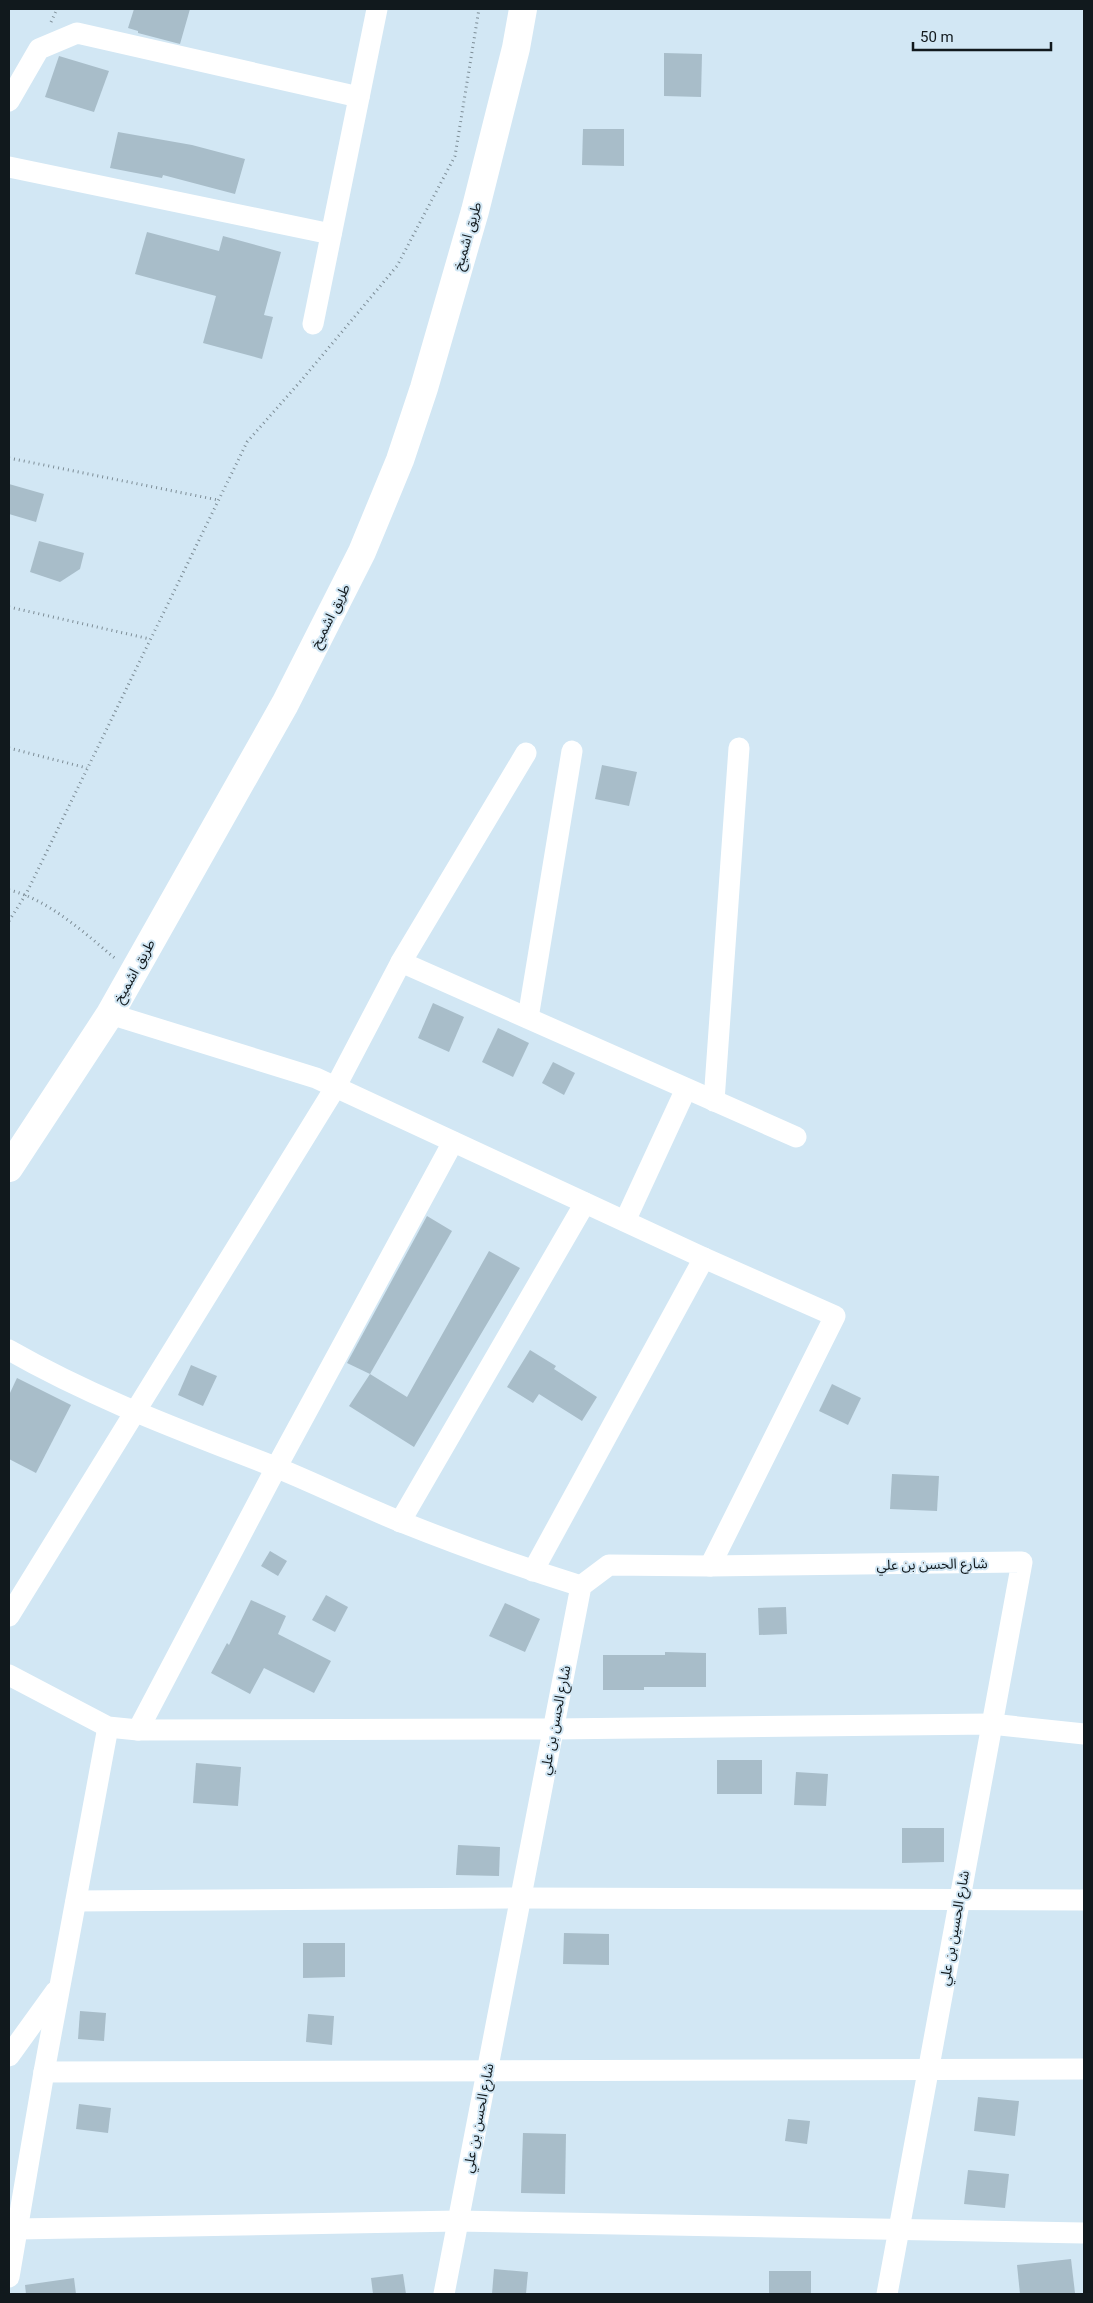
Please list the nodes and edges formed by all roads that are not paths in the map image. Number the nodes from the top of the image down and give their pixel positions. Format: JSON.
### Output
{"nodes":[{"id":1,"x":377,"y":9,"type":"edge"},
{"id":2,"x":523,"y":9,"type":"edge"},
{"id":3,"x":359,"y":96,"type":"junction"},
{"id":4,"x":9,"y":101,"type":"edge"},
{"id":5,"x":9,"y":167,"type":"edge"},
{"id":6,"x":332,"y":234,"type":"junction"},
{"id":7,"x":313,"y":324,"type":"dead end"},
{"id":8,"x":739,"y":748,"type":"dead end"},
{"id":9,"x":572,"y":751,"type":"dead end"},
{"id":10,"x":526,"y":753,"type":"dead end"},
{"id":11,"x":401,"y":962,"type":"junction"},
{"id":12,"x":110,"y":1014,"type":"junction"},
{"id":13,"x":528,"y":1018,"type":"junction"},
{"id":14,"x":335,"y":1088,"type":"junction"},
{"id":15,"x":686,"y":1089,"type":"junction"},
{"id":16,"x":714,"y":1101,"type":"junction"},
{"id":17,"x":796,"y":1137,"type":"dead end"},
{"id":18,"x":453,"y":1142,"type":"junction"},
{"id":19,"x":9,"y":1168,"type":"edge"},
{"id":20,"x":585,"y":1203,"type":"junction"},
{"id":21,"x":625,"y":1221,"type":"junction"},
{"id":22,"x":704,"y":1258,"type":"junction"},
{"id":23,"x":9,"y":1350,"type":"edge"},
{"id":24,"x":133,"y":1412,"type":"junction"},
{"id":25,"x":276,"y":1468,"type":"junction"},
{"id":26,"x":400,"y":1522,"type":"junction"},
{"id":27,"x":1022,"y":1562,"type":"joint"},
{"id":28,"x":710,"y":1566,"type":"junction"},
{"id":29,"x":533,"y":1571,"type":"junction"},
{"id":30,"x":581,"y":1586,"type":"junction"},
{"id":31,"x":9,"y":1616,"type":"edge"},
{"id":32,"x":9,"y":1675,"type":"edge"},
{"id":33,"x":991,"y":1724,"type":"junction"},
{"id":34,"x":108,"y":1727,"type":"junction"},
{"id":35,"x":554,"y":1729,"type":"junction"},
{"id":36,"x":138,"y":1730,"type":"junction"},
{"id":37,"x":1084,"y":1734,"type":"edge"},
{"id":38,"x":521,"y":1898,"type":"junction"},
{"id":39,"x":959,"y":1899,"type":"junction"},
{"id":40,"x":1084,"y":1900,"type":"edge"},
{"id":41,"x":76,"y":1901,"type":"junction"},
{"id":42,"x":59,"y":1986,"type":"junction"},
{"id":43,"x":9,"y":2056,"type":"edge"},
{"id":44,"x":488,"y":2069,"type":"junction"},
{"id":45,"x":928,"y":2069,"type":"junction"},
{"id":46,"x":1084,"y":2069,"type":"edge"},
{"id":47,"x":44,"y":2072,"type":"junction"},
{"id":48,"x":458,"y":2221,"type":"junction"},
{"id":49,"x":18,"y":2229,"type":"junction"},
{"id":50,"x":899,"y":2230,"type":"junction"},
{"id":51,"x":1084,"y":2233,"type":"edge"},
{"id":52,"x":9,"y":2277,"type":"edge"},
{"id":53,"x":444,"y":2294,"type":"edge"},
{"id":54,"x":887,"y":2294,"type":"edge"}],
"edges":[{"from":1,"to":3,"type":"street"},
{"from":2,"to":12,"type":"highway","name":"طريق اشميخ"},
{"from":3,"to":4,"type":"street"},
{"from":3,"to":6,"type":"street"},
{"from":5,"to":6,"type":"street"},
{"from":6,"to":7,"type":"street"},
{"from":8,"to":16,"type":"street"},
{"from":9,"to":13,"type":"street"},
{"from":10,"to":11,"type":"street"},
{"from":11,"to":13,"type":"street"},
{"from":11,"to":14,"type":"street"},
{"from":12,"to":14,"type":"street"},
{"from":12,"to":19,"type":"highway","name":"طريق اشميخ"},
{"from":13,"to":15,"type":"street"},
{"from":14,"to":18,"type":"street"},
{"from":14,"to":24,"type":"street"},
{"from":15,"to":16,"type":"street"},
{"from":15,"to":21,"type":"street"},
{"from":16,"to":17,"type":"street"},
{"from":18,"to":20,"type":"street"},
{"from":18,"to":25,"type":"street"},
{"from":20,"to":21,"type":"street"},
{"from":20,"to":26,"type":"street"},
{"from":21,"to":22,"type":"street"},
{"from":22,"to":28,"type":"street"},
{"from":22,"to":29,"type":"street"},
{"from":23,"to":24,"type":"street"},
{"from":24,"to":25,"type":"street"},
{"from":24,"to":31,"type":"street"},
{"from":25,"to":26,"type":"street"},
{"from":25,"to":36,"type":"street"},
{"from":26,"to":29,"type":"street"},
{"from":27,"to":28,"type":"street","name":"شارع الحسن بن علي"},
{"from":27,"to":33,"type":"street","name":"شارع الحسين بن علي"},
{"from":28,"to":30,"type":"street","name":"شارع الحسن بن علي"},
{"from":29,"to":30,"type":"street"},
{"from":30,"to":35,"type":"street","name":"شارع الحسن بن علي"},
{"from":32,"to":34,"type":"street"},
{"from":33,"to":35,"type":"street"},
{"from":33,"to":37,"type":"street"},
{"from":33,"to":39,"type":"street","name":"شارع الحسين بن علي"},
{"from":34,"to":36,"type":"street"},
{"from":34,"to":41,"type":"street"},
{"from":35,"to":36,"type":"street"},
{"from":35,"to":38,"type":"street","name":"شارع الحسن بن علي"},
{"from":38,"to":39,"type":"street"},
{"from":38,"to":41,"type":"street"},
{"from":38,"to":44,"type":"street","name":"شارع الحسن بن علي"},
{"from":39,"to":40,"type":"street"},
{"from":39,"to":45,"type":"street","name":"شارع الحسين بن علي"},
{"from":41,"to":42,"type":"street"},
{"from":42,"to":43,"type":"street"},
{"from":42,"to":47,"type":"street"},
{"from":44,"to":45,"type":"street"},
{"from":44,"to":47,"type":"street"},
{"from":44,"to":48,"type":"street","name":"شارع الحسن بن علي"},
{"from":45,"to":46,"type":"street"},
{"from":45,"to":50,"type":"street","name":"شارع الحسين بن علي"},
{"from":47,"to":49,"type":"street"},
{"from":48,"to":49,"type":"street"},
{"from":48,"to":50,"type":"street"},
{"from":48,"to":53,"type":"street","name":"شارع الحسن بن علي"},
{"from":49,"to":52,"type":"street"},
{"from":50,"to":51,"type":"street"},
{"from":50,"to":54,"type":"street","name":"شارع الحسين بن علي"}]}
